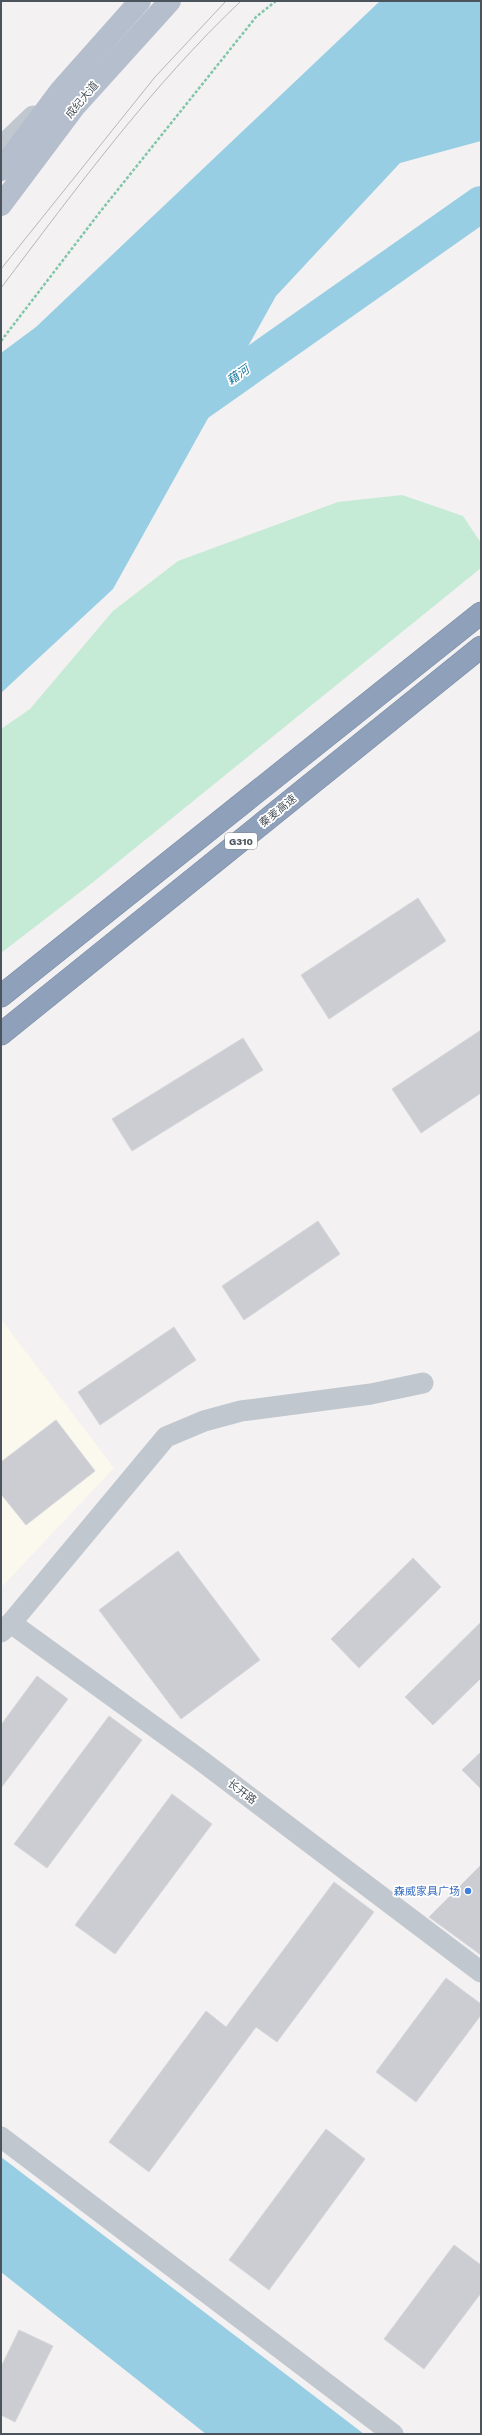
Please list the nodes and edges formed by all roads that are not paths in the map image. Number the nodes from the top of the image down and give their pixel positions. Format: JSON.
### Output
{"nodes":[{"id":1,"x":140,"y":1,"type":"edge"},
{"id":2,"x":170,"y":1,"type":"edge"},
{"id":3,"x":60,"y":91,"type":"junction"},
{"id":4,"x":1,"y":147,"type":"edge"},
{"id":5,"x":1,"y":170,"type":"edge"},
{"id":6,"x":1,"y":205,"type":"edge"},
{"id":7,"x":481,"y":613,"type":"edge"},
{"id":8,"x":481,"y":647,"type":"edge"},
{"id":9,"x":1,"y":996,"type":"edge"},
{"id":10,"x":1,"y":1034,"type":"edge"},
{"id":11,"x":423,"y":1383,"type":"dead end"},
{"id":12,"x":6,"y":1627,"type":"edge"},
{"id":13,"x":481,"y":1972,"type":"edge"},
{"id":14,"x":1,"y":2137,"type":"edge"},
{"id":15,"x":394,"y":2434,"type":"edge"}],
"edges":[{"from":1,"to":3,"type":"main road","name":"成纪大道"},
{"from":2,"to":6,"type":"main road","name":"成纪大道"},
{"from":3,"to":4,"type":"street"},
{"from":3,"to":5,"type":"main road","name":"成纪大道"},
{"from":7,"to":9,"type":"highway","number":"G310"},
{"from":8,"to":10,"type":"highway","name":"秦麦高速","number":"G310"},
{"from":11,"to":12,"type":"street"},
{"from":12,"to":13,"type":"street","name":"长开路"},
{"from":14,"to":15,"type":"street"}]}
